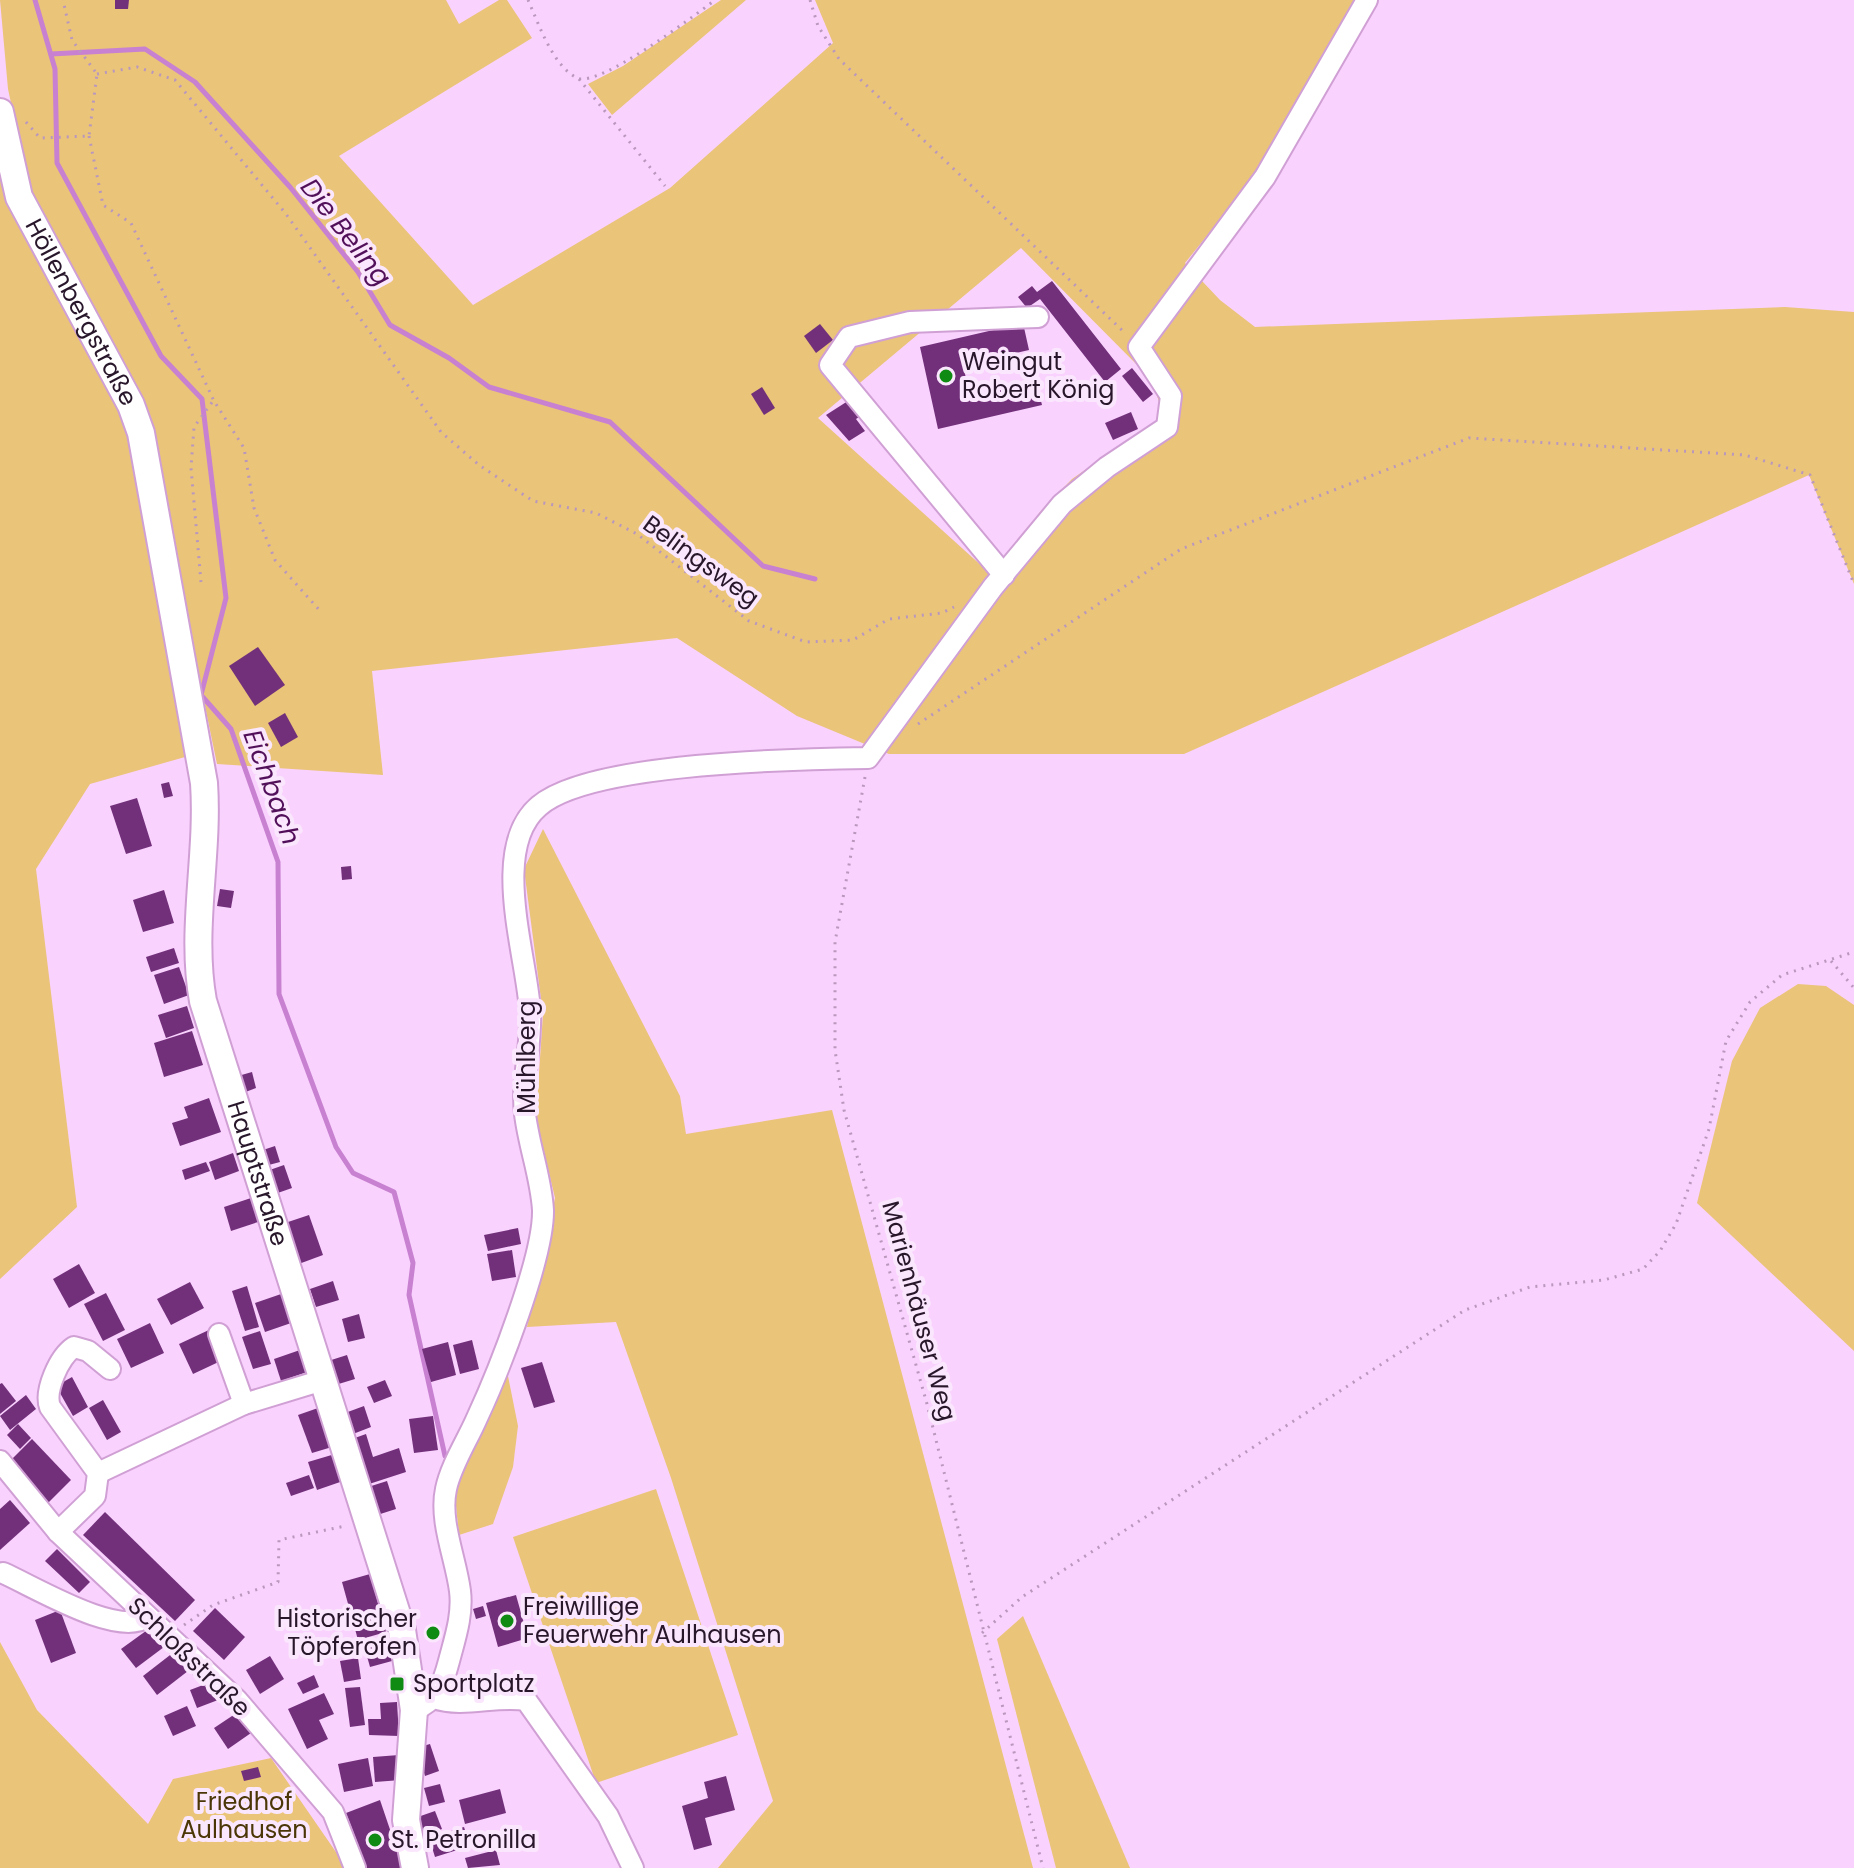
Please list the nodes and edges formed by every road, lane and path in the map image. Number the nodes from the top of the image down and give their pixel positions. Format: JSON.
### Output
{"nodes":[{"id":1,"x":63,"y":0,"type":"edge"},
{"id":2,"x":528,"y":0,"type":"edge"},
{"id":3,"x":715,"y":0,"type":"edge"},
{"id":4,"x":810,"y":0,"type":"edge"},
{"id":5,"x":1367,"y":0,"type":"edge"},
{"id":6,"x":97,"y":74,"type":"junction"},
{"id":7,"x":579,"y":79,"type":"junction"},
{"id":8,"x":0,"y":112,"type":"edge"},
{"id":9,"x":89,"y":136,"type":"junction"},
{"id":10,"x":44,"y":138,"type":"dead end"},
{"id":11,"x":665,"y":186,"type":"dead end"},
{"id":12,"x":1038,"y":317,"type":"dead end"},
{"id":13,"x":1139,"y":347,"type":"junction"},
{"id":14,"x":213,"y":401,"type":"junction"},
{"id":15,"x":149,"y":467,"type":"joint"},
{"id":16,"x":1004,"y":575,"type":"junction"},
{"id":17,"x":201,"y":582,"type":"dead end"},
{"id":18,"x":1854,"y":584,"type":"edge"},
{"id":19,"x":955,"y":607,"type":"dead end"},
{"id":20,"x":321,"y":612,"type":"dead end"},
{"id":21,"x":907,"y":731,"type":"dead end"},
{"id":22,"x":868,"y":758,"type":"junction"},
{"id":23,"x":1854,"y":952,"type":"edge"},
{"id":24,"x":1831,"y":961,"type":"junction"},
{"id":25,"x":1854,"y":988,"type":"edge"},
{"id":26,"x":219,"y":1334,"type":"dead end"},
{"id":27,"x":110,"y":1369,"type":"dead end"},
{"id":28,"x":323,"y":1380,"type":"junction"},
{"id":29,"x":244,"y":1404,"type":"junction"},
{"id":30,"x":0,"y":1461,"type":"edge"},
{"id":31,"x":98,"y":1473,"type":"junction"},
{"id":32,"x":368,"y":1521,"type":"junction"},
{"id":33,"x":58,"y":1532,"type":"junction"},
{"id":34,"x":3,"y":1573,"type":"dead end"},
{"id":35,"x":147,"y":1617,"type":"junction"},
{"id":36,"x":982,"y":1633,"type":"junction"},
{"id":37,"x":170,"y":1634,"type":"junction"},
{"id":38,"x":424,"y":1704,"type":"junction"},
{"id":39,"x":355,"y":1868,"type":"edge"},
{"id":40,"x":415,"y":1868,"type":"edge"},
{"id":41,"x":633,"y":1868,"type":"edge"},
{"id":42,"x":1043,"y":1868,"type":"edge"}],
"edges":[{"from":1,"to":6,"type":"path"},
{"from":2,"to":7,"type":"path"},
{"from":3,"to":7,"type":"path"},
{"from":4,"to":13,"type":"path"},
{"from":5,"to":13,"type":"street"},
{"from":6,"to":9,"type":"path"},
{"from":6,"to":19,"type":"path","name":"Belingsweg"},
{"from":7,"to":11,"type":"path"},
{"from":8,"to":15,"type":"main road","name":"Höllenbergstraße"},
{"from":9,"to":10,"type":"path"},
{"from":9,"to":14,"type":"path"},
{"from":12,"to":16,"type":"street"},
{"from":13,"to":16,"type":"street"},
{"from":14,"to":17,"type":"path"},
{"from":14,"to":20,"type":"path"},
{"from":15,"to":28,"type":"main road","name":"Hauptstraße"},
{"from":16,"to":22,"type":"street"},
{"from":18,"to":21,"type":"path"},
{"from":22,"to":36,"type":"path","name":"Marienhäuser Weg"},
{"from":22,"to":38,"type":"street","name":"Mühlberg"},
{"from":23,"to":24,"type":"path"},
{"from":24,"to":25,"type":"path"},
{"from":24,"to":36,"type":"path"},
{"from":26,"to":29,"type":"street"},
{"from":27,"to":31,"type":"street"},
{"from":28,"to":29,"type":"street"},
{"from":28,"to":32,"type":"main road","name":"Hauptstraße"},
{"from":29,"to":31,"type":"street"},
{"from":30,"to":33,"type":"street","name":"Schloßstraße"},
{"from":31,"to":33,"type":"street"},
{"from":32,"to":37,"type":"path"},
{"from":32,"to":38,"type":"main road","name":"Hauptstraße"},
{"from":33,"to":35,"type":"street","name":"Schloßstraße"},
{"from":34,"to":35,"type":"street"},
{"from":35,"to":37,"type":"street","name":"Schloßstraße"},
{"from":36,"to":42,"type":"path","name":"Marienhäuser Weg"},
{"from":37,"to":39,"type":"street","name":"Schloßstraße"},
{"from":38,"to":40,"type":"main road","name":"Hauptstraße"},
{"from":38,"to":41,"type":"street"}]}
